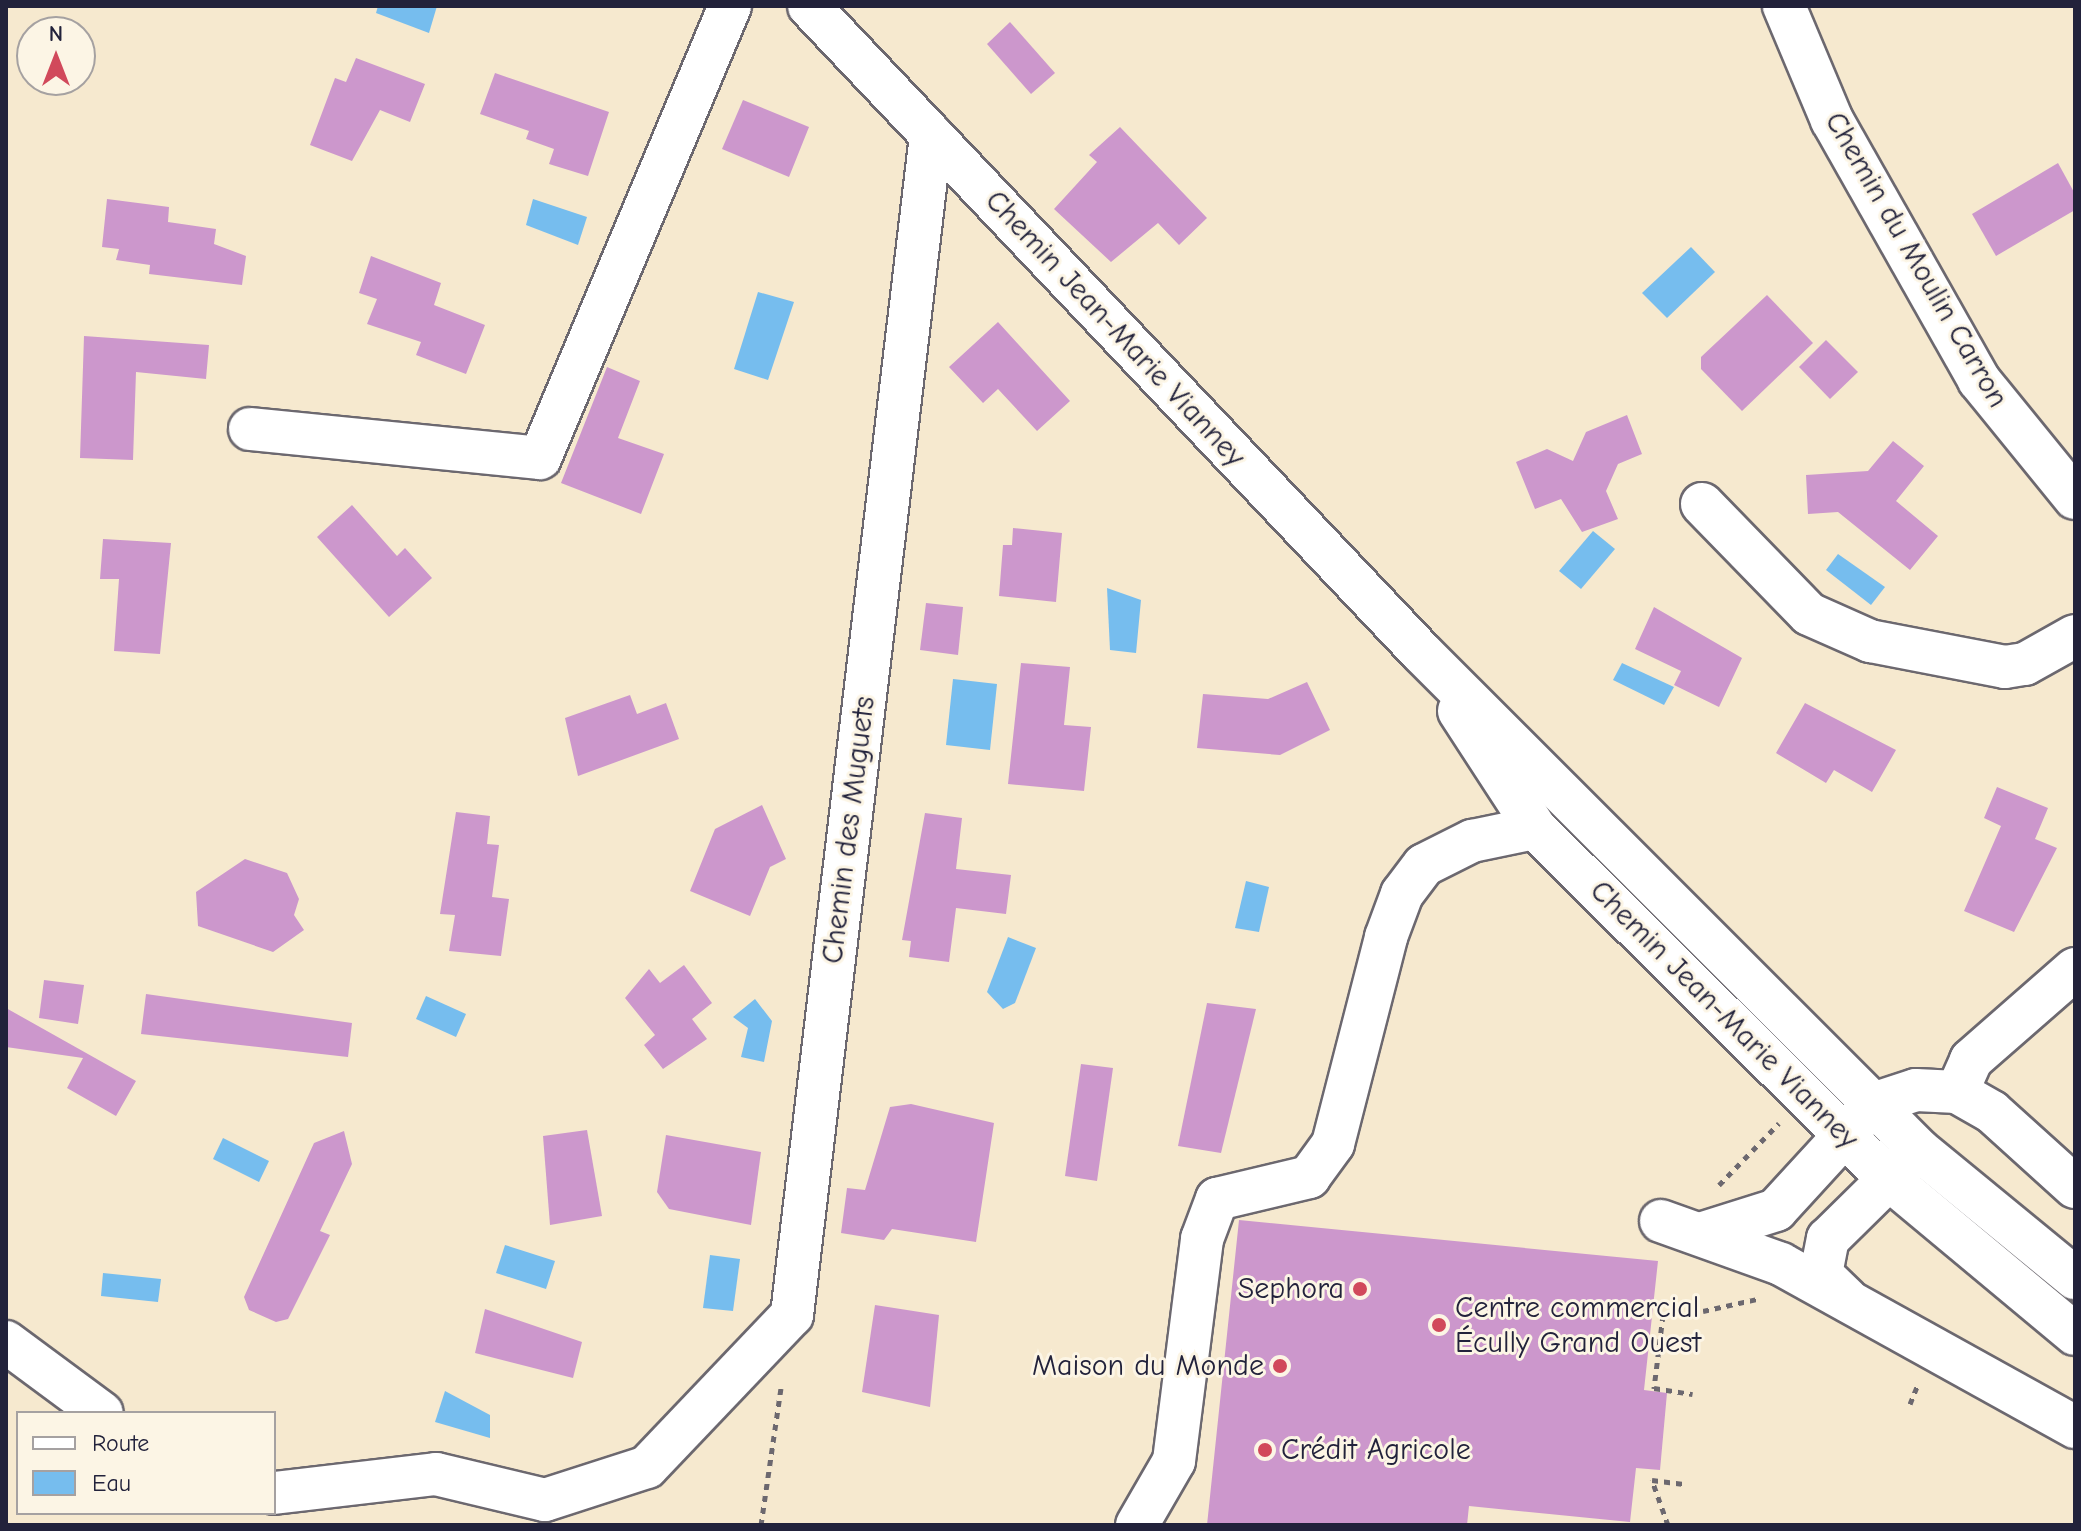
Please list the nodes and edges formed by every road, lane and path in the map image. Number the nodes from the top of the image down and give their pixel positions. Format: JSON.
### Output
{"nodes":[{"id":1,"x":730,"y":6,"type":"edge"},
{"id":2,"x":809,"y":6,"type":"edge"},
{"id":3,"x":1784,"y":6,"type":"edge"},
{"id":4,"x":931,"y":135,"type":"junction"},
{"id":5,"x":250,"y":429,"type":"dead end"},
{"id":6,"x":2075,"y":498,"type":"edge"},
{"id":7,"x":1702,"y":504,"type":"dead end"},
{"id":8,"x":2075,"y":636,"type":"edge"},
{"id":9,"x":1422,"y":653,"type":"junction"},
{"id":10,"x":1535,"y":828,"type":"junction"},
{"id":11,"x":2075,"y":969,"type":"edge"},
{"id":12,"x":1957,"y":1092,"type":"junction"},
{"id":13,"x":1873,"y":1104,"type":"junction"},
{"id":14,"x":1789,"y":1111,"type":"dead end"},
{"id":15,"x":1842,"y":1132,"type":"junction"},
{"id":16,"x":1919,"y":1150,"type":"junction"},
{"id":17,"x":1889,"y":1179,"type":"junction"},
{"id":18,"x":2075,"y":1187,"type":"edge"},
{"id":19,"x":1776,"y":1210,"type":"junction"},
{"id":20,"x":1704,"y":1215,"type":"junction"},
{"id":21,"x":1661,"y":1221,"type":"dead end"},
{"id":22,"x":2075,"y":1278,"type":"edge"},
{"id":23,"x":1776,"y":1280,"type":"junction"},
{"id":24,"x":1856,"y":1307,"type":"junction"},
{"id":25,"x":1703,"y":1311,"type":"dead end"},
{"id":26,"x":1663,"y":1315,"type":"dead end"},
{"id":27,"x":2075,"y":1334,"type":"edge"},
{"id":28,"x":6,"y":1342,"type":"edge"},
{"id":29,"x":783,"y":1375,"type":"dead end"},
{"id":30,"x":1693,"y":1394,"type":"dead end"},
{"id":31,"x":2024,"y":1400,"type":"junction"},
{"id":32,"x":99,"y":1411,"type":"edge"},
{"id":33,"x":2075,"y":1427,"type":"edge"},
{"id":34,"x":2075,"y":1445,"type":"edge"},
{"id":35,"x":1684,"y":1484,"type":"dead end"},
{"id":36,"x":276,"y":1493,"type":"edge"},
{"id":37,"x":761,"y":1525,"type":"edge"},
{"id":38,"x":1137,"y":1525,"type":"edge"},
{"id":39,"x":1668,"y":1525,"type":"edge"}],
"edges":[{"from":1,"to":5,"type":"street"},
{"from":2,"to":4,"type":"street","name":"Chemin Jean-Marie Vianney"},
{"from":3,"to":6,"type":"street","name":"Chemin du Moulin Carron"},
{"from":4,"to":9,"type":"street","name":"Chemin Jean-Marie Vianney"},
{"from":4,"to":36,"type":"street","name":"Chemin des Muguets"},
{"from":7,"to":8,"type":"street"},
{"from":9,"to":10,"type":"street","name":"Chemin Jean-Marie Vianney"},
{"from":9,"to":13,"type":"street","name":"Chemin Jean-Marie Vianney"},
{"from":10,"to":15,"type":"street","name":"Chemin Jean-Marie Vianney"},
{"from":10,"to":38,"type":"street"},
{"from":11,"to":12,"type":"street"},
{"from":12,"to":13,"type":"street"},
{"from":12,"to":18,"type":"street"},
{"from":13,"to":15,"type":"street"},
{"from":13,"to":16,"type":"street","name":"Chemin Jean-Marie Vianney"},
{"from":14,"to":20,"type":"path"},
{"from":15,"to":17,"type":"street","name":"Chemin Jean-Marie Vianney"},
{"from":15,"to":19,"type":"street"},
{"from":16,"to":17,"type":"street"},
{"from":16,"to":22,"type":"street","name":"Chemin Jean-Marie Vianney"},
{"from":17,"to":24,"type":"street"},
{"from":17,"to":27,"type":"street","name":"Chemin Jean-Marie Vianney"},
{"from":19,"to":20,"type":"street"},
{"from":19,"to":23,"type":"street"},
{"from":20,"to":21,"type":"street"},
{"from":20,"to":23,"type":"street"},
{"from":23,"to":24,"type":"street"},
{"from":23,"to":25,"type":"path"},
{"from":24,"to":31,"type":"street"},
{"from":26,"to":30,"type":"path"},
{"from":28,"to":32,"type":"street"},
{"from":29,"to":37,"type":"path"},
{"from":31,"to":33,"type":"street"},
{"from":31,"to":34,"type":"street"},
{"from":35,"to":39,"type":"path"}]}
